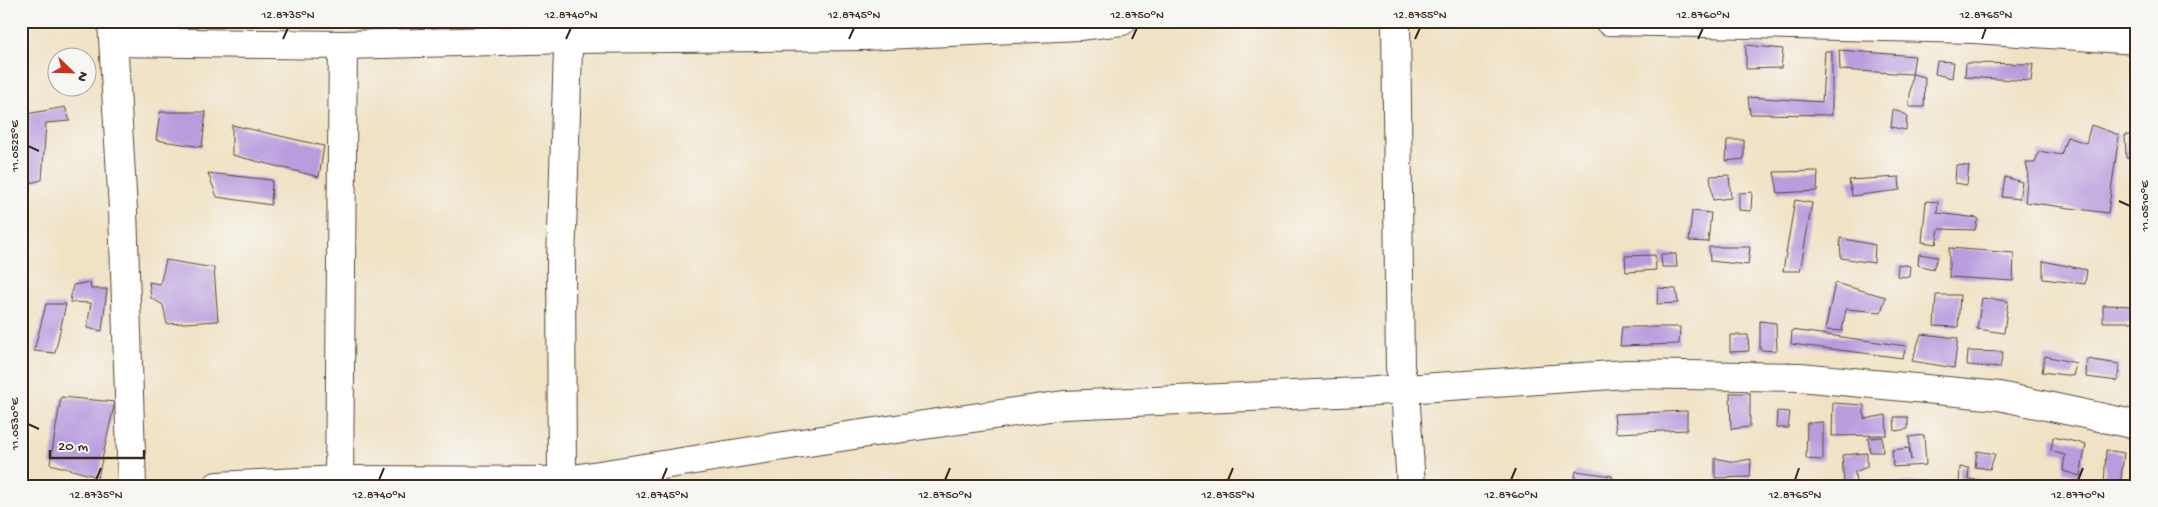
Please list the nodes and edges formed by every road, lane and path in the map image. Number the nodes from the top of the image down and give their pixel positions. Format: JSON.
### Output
{"nodes":[{"id":1,"x":1122,"y":21,"type":"edge"},
{"id":2,"x":1396,"y":21,"type":"edge"},
{"id":3,"x":1609,"y":21,"type":"edge"},
{"id":4,"x":569,"y":30,"type":"edge"},
{"id":5,"x":113,"y":32,"type":"edge"},
{"id":6,"x":2137,"y":40,"type":"edge"},
{"id":7,"x":343,"y":45,"type":"junction"},
{"id":8,"x":1404,"y":389,"type":"junction"},
{"id":9,"x":2137,"y":425,"type":"edge"},
{"id":10,"x":339,"y":483,"type":"edge"},
{"id":11,"x":561,"y":484,"type":"edge"},
{"id":12,"x":132,"y":486,"type":"edge"},
{"id":13,"x":217,"y":486,"type":"edge"},
{"id":14,"x":1411,"y":486,"type":"edge"}],
"edges":[{"from":1,"to":4,"type":"street"},
{"from":2,"to":8,"type":"street"},
{"from":3,"to":6,"type":"street"},
{"from":4,"to":7,"type":"street"},
{"from":4,"to":11,"type":"street"},
{"from":5,"to":7,"type":"street"},
{"from":5,"to":12,"type":"street"},
{"from":7,"to":10,"type":"street"},
{"from":8,"to":9,"type":"street"},
{"from":8,"to":11,"type":"street"},
{"from":8,"to":14,"type":"street"},
{"from":10,"to":11,"type":"street"},
{"from":10,"to":13,"type":"street"}]}
